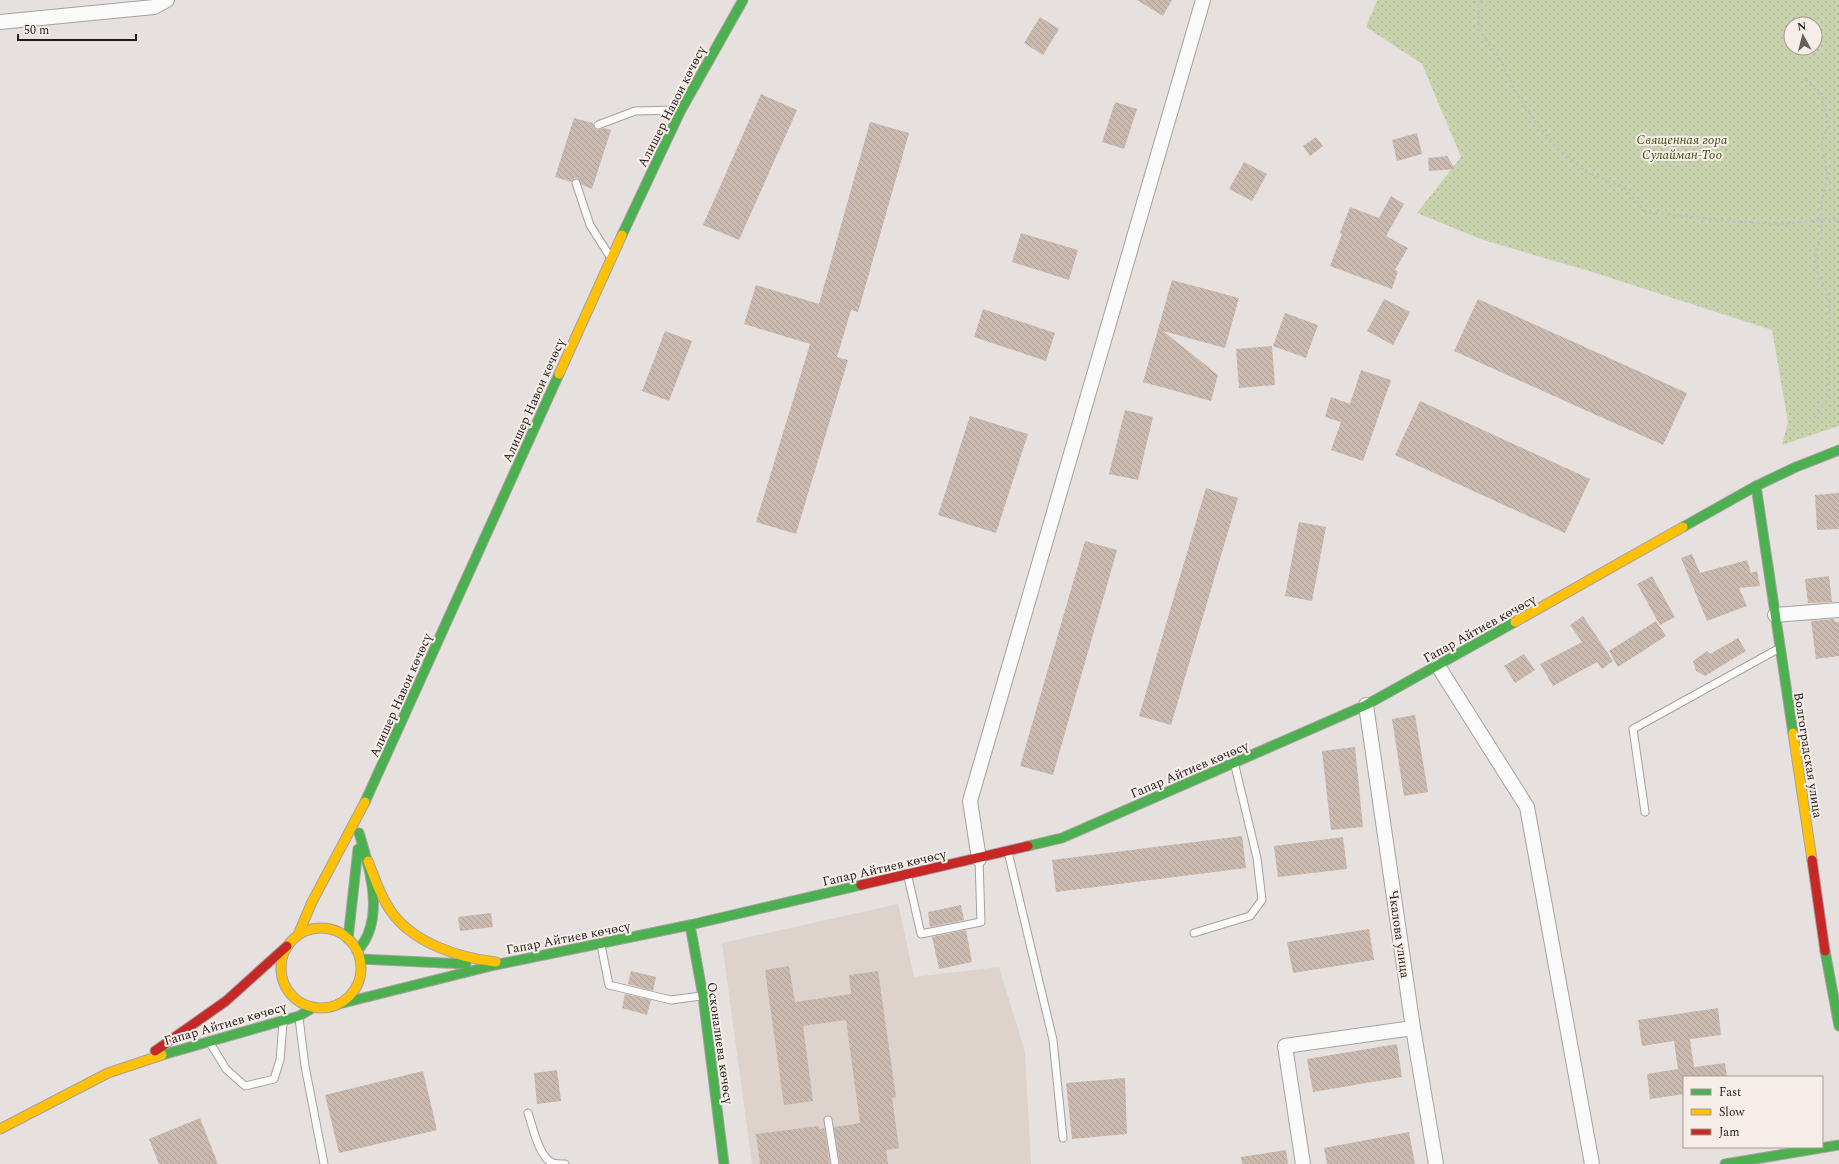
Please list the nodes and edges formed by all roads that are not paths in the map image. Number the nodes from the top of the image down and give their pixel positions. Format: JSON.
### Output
{"nodes":[{"id":1,"x":167,"y":0,"type":"edge"},
{"id":2,"x":743,"y":0,"type":"edge"},
{"id":3,"x":1203,"y":0,"type":"edge"},
{"id":4,"x":0,"y":22,"type":"edge"},
{"id":5,"x":681,"y":110,"type":"junction"},
{"id":6,"x":598,"y":125,"type":"dead end"},
{"id":7,"x":576,"y":183,"type":"dead end"},
{"id":8,"x":611,"y":259,"type":"junction"},
{"id":9,"x":1839,"y":450,"type":"edge"},
{"id":10,"x":1756,"y":486,"type":"junction"},
{"id":11,"x":1839,"y":610,"type":"edge"},
{"id":12,"x":1775,"y":615,"type":"junction"},
{"id":13,"x":1779,"y":648,"type":"junction"},
{"id":14,"x":1438,"y":666,"type":"junction"},
{"id":15,"x":1366,"y":705,"type":"junction"},
{"id":16,"x":1234,"y":764,"type":"junction"},
{"id":17,"x":1645,"y":812,"type":"dead end"},
{"id":18,"x":359,"y":816,"type":"junction"},
{"id":19,"x":359,"y":833,"type":"junction"},
{"id":20,"x":1008,"y":852,"type":"junction"},
{"id":21,"x":978,"y":859,"type":"junction"},
{"id":22,"x":368,"y":861,"type":"junction"},
{"id":23,"x":908,"y":875,"type":"junction"},
{"id":24,"x":690,"y":925,"type":"junction"},
{"id":25,"x":1194,"y":933,"type":"dead end"},
{"id":26,"x":298,"y":935,"type":"junction"},
{"id":27,"x":348,"y":939,"type":"junction"},
{"id":28,"x":601,"y":945,"type":"junction"},
{"id":29,"x":287,"y":946,"type":"junction"},
{"id":30,"x":359,"y":955,"type":"junction"},
{"id":31,"x":508,"y":962,"type":"junction"},
{"id":32,"x":495,"y":965,"type":"junction"},
{"id":33,"x":703,"y":996,"type":"junction"},
{"id":34,"x":339,"y":1004,"type":"junction"},
{"id":35,"x":314,"y":1007,"type":"junction"},
{"id":36,"x":299,"y":1016,"type":"junction"},
{"id":37,"x":283,"y":1020,"type":"junction"},
{"id":38,"x":1839,"y":1026,"type":"edge"},
{"id":39,"x":1413,"y":1028,"type":"junction"},
{"id":40,"x":208,"y":1041,"type":"junction"},
{"id":41,"x":141,"y":1061,"type":"junction"},
{"id":42,"x":528,"y":1113,"type":"dead end"},
{"id":43,"x":828,"y":1120,"type":"dead end"},
{"id":44,"x":0,"y":1129,"type":"edge"},
{"id":45,"x":1063,"y":1138,"type":"dead end"},
{"id":46,"x":1839,"y":1145,"type":"edge"},
{"id":47,"x":1821,"y":1148,"type":"edge"},
{"id":48,"x":1823,"y":1148,"type":"edge"},
{"id":49,"x":324,"y":1164,"type":"edge"},
{"id":50,"x":566,"y":1164,"type":"edge"},
{"id":51,"x":724,"y":1164,"type":"edge"},
{"id":52,"x":835,"y":1164,"type":"edge"},
{"id":53,"x":1303,"y":1164,"type":"edge"},
{"id":54,"x":1436,"y":1164,"type":"edge"},
{"id":55,"x":1592,"y":1164,"type":"edge"},
{"id":56,"x":1725,"y":1164,"type":"edge"}],
"edges":[{"from":1,"to":4,"type":"street"},
{"from":2,"to":5,"type":"main road","name":"Алишер Навои көчөсү"},
{"from":3,"to":21,"type":"street"},
{"from":5,"to":6,"type":"lane"},
{"from":5,"to":8,"type":"main road","name":"Алишер Навои көчөсү"},
{"from":7,"to":8,"type":"lane"},
{"from":8,"to":18,"type":"main road","name":"Алишер Навои көчөсү"},
{"from":9,"to":10,"type":"main road","name":"Гапар Айтиев көчөсү"},
{"from":10,"to":12,"type":"main road","name":"Волгоградская улица"},
{"from":10,"to":14,"type":"main road","name":"Гапар Айтиев көчөсү"},
{"from":11,"to":12,"type":"street"},
{"from":12,"to":13,"type":"main road","name":"Волгоградская улица"},
{"from":13,"to":17,"type":"lane"},
{"from":13,"to":38,"type":"main road","name":"Волгоградская улица"},
{"from":14,"to":15,"type":"main road","name":"Гапар Айтиев көчөсү"},
{"from":14,"to":55,"type":"street"},
{"from":15,"to":16,"type":"main road","name":"Гапар Айтиев көчөсү"},
{"from":15,"to":39,"type":"street","name":"Чкалова улица"},
{"from":16,"to":20,"type":"main road","name":"Гапар Айтиев көчөсү"},
{"from":16,"to":25,"type":"lane"},
{"from":18,"to":19,"type":"main road","name":"Алишер Навои көчөсү"},
{"from":18,"to":26,"type":"main road","name":"Алишер Навои көчөсү"},
{"from":19,"to":22,"type":"main road"},
{"from":19,"to":27,"type":"main road","name":"Алишер Навои көчөсү"},
{"from":20,"to":21,"type":"main road","name":"Гапар Айтиев көчөсү"},
{"from":20,"to":45,"type":"lane"},
{"from":21,"to":23,"type":"main road","name":"Гапар Айтиев көчөсү"},
{"from":21,"to":23,"type":"lane"},
{"from":22,"to":30,"type":"main road"},
{"from":22,"to":31,"type":"main road"},
{"from":23,"to":24,"type":"main road","name":"Гапар Айтиев көчөсү"},
{"from":24,"to":28,"type":"main road","name":"Гапар Айтиев көчөсү"},
{"from":24,"to":33,"type":"main road","name":"Осконалиева көчөсү"},
{"from":26,"to":27,"type":"main road"},
{"from":26,"to":29,"type":"main road"},
{"from":27,"to":30,"type":"main road"},
{"from":28,"to":31,"type":"main road","name":"Гапар Айтиев көчөсү"},
{"from":28,"to":33,"type":"lane"},
{"from":29,"to":35,"type":"main road"},
{"from":29,"to":41,"type":"main road","name":"Гапар Айтиев көчөсү"},
{"from":30,"to":32,"type":"main road","name":"Гапар Айтиев көчөсү"},
{"from":30,"to":34,"type":"main road"},
{"from":31,"to":32,"type":"main road","name":"Гапар Айтиев көчөсү"},
{"from":32,"to":34,"type":"main road","name":"Гапар Айтиев көчөсү"},
{"from":33,"to":51,"type":"main road","name":"Осконалиева көчөсү"},
{"from":34,"to":35,"type":"main road"},
{"from":35,"to":36,"type":"main road","name":"Гапар Айтиев көчөсү"},
{"from":36,"to":37,"type":"main road","name":"Гапар Айтиев көчөсү"},
{"from":36,"to":49,"type":"lane"},
{"from":37,"to":40,"type":"main road","name":"Гапар Айтиев көчөсү"},
{"from":37,"to":40,"type":"lane"},
{"from":39,"to":53,"type":"street"},
{"from":39,"to":54,"type":"street","name":"Чкалова улица"},
{"from":40,"to":41,"type":"main road","name":"Гапар Айтиев көчөсү"},
{"from":41,"to":44,"type":"main road","name":"Гапар Айтиев көчөсү"},
{"from":42,"to":50,"type":"lane"},
{"from":43,"to":52,"type":"lane"},
{"from":46,"to":48,"type":"main road"},
{"from":47,"to":56,"type":"main road"}]}
